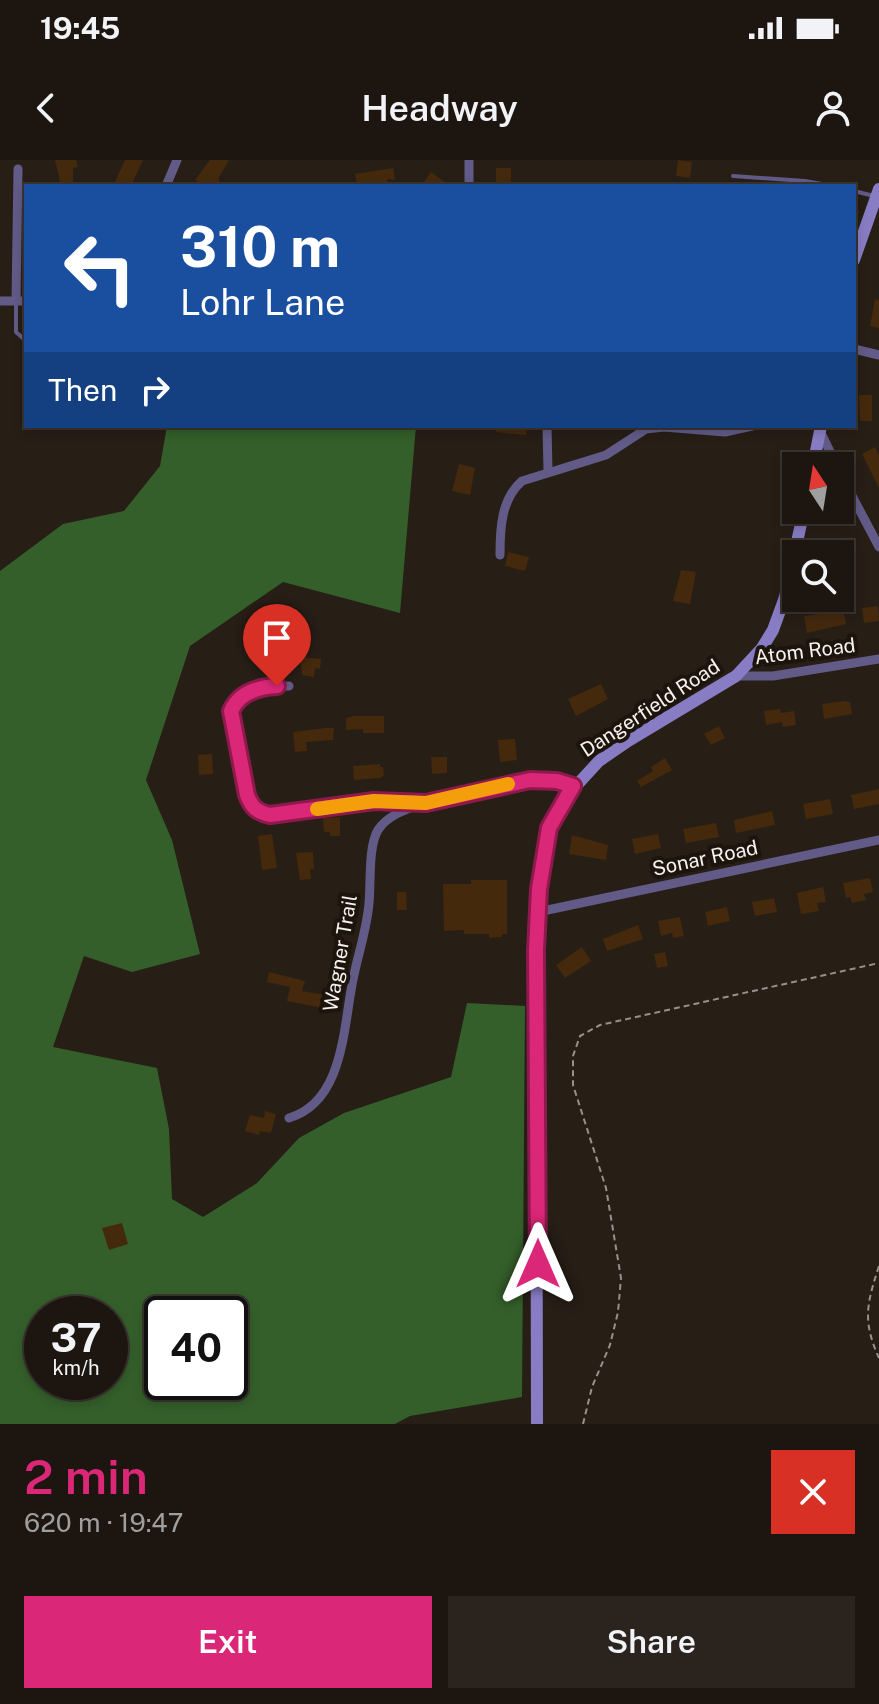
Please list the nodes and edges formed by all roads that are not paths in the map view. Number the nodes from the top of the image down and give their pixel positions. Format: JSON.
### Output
{"nodes":[{"id":1,"x":177,"y":160,"type":"edge"},
{"id":2,"x":469,"y":160,"type":"edge"},
{"id":3,"x":18,"y":169,"type":"dead end"},
{"id":4,"x":733,"y":176,"type":"dead end"},
{"id":5,"x":167,"y":184,"type":"edge"},
{"id":6,"x":469,"y":184,"type":"edge"},
{"id":7,"x":822,"y":184,"type":"edge"},
{"id":8,"x":856,"y":191,"type":"edge"},
{"id":9,"x":878,"y":193,"type":"edge"},
{"id":10,"x":856,"y":254,"type":"edge"},
{"id":11,"x":0,"y":301,"type":"edge"},
{"id":12,"x":21,"y":301,"type":"edge"},
{"id":13,"x":24,"y":339,"type":"edge"},
{"id":14,"x":856,"y":349,"type":"edge"},
{"id":15,"x":879,"y":355,"type":"edge"},
{"id":16,"x":547,"y":428,"type":"edge"},
{"id":17,"x":655,"y":428,"type":"edge"},
{"id":18,"x":676,"y":428,"type":"edge"},
{"id":19,"x":743,"y":428,"type":"edge"},
{"id":20,"x":820,"y":428,"type":"edge"},
{"id":21,"x":816,"y":452,"type":"edge"},
{"id":22,"x":831,"y":452,"type":"edge"},
{"id":23,"x":548,"y":471,"type":"junction"},
{"id":24,"x":854,"y":500,"type":"edge"},
{"id":25,"x":801,"y":524,"type":"edge"},
{"id":26,"x":879,"y":547,"type":"edge"},
{"id":27,"x":500,"y":555,"type":"dead end"},
{"id":28,"x":879,"y":659,"type":"edge"},
{"id":29,"x":736,"y":676,"type":"junction"},
{"id":30,"x":289,"y":686,"type":"dead end"},
{"id":31,"x":573,"y":786,"type":"junction"},
{"id":32,"x":426,"y":803,"type":"junction"},
{"id":33,"x":879,"y":840,"type":"edge"},
{"id":34,"x":538,"y":912,"type":"junction"},
{"id":35,"x":289,"y":1118,"type":"dead end"},
{"id":36,"x":537,"y":1424,"type":"edge"}],
"edges":[{"from":1,"to":5,"type":"street"},
{"from":2,"to":6,"type":"street"},
{"from":3,"to":12,"type":"street"},
{"from":4,"to":7,"type":"lane"},
{"from":8,"to":9,"type":"lane"},
{"from":9,"to":10,"type":"street"},
{"from":11,"to":12,"type":"street"},
{"from":12,"to":13,"type":"lane"},
{"from":14,"to":15,"type":"street"},
{"from":16,"to":23,"type":"street"},
{"from":17,"to":23,"type":"street"},
{"from":18,"to":19,"type":"street"},
{"from":20,"to":21,"type":"street"},
{"from":20,"to":22,"type":"street"},
{"from":23,"to":27,"type":"street"},
{"from":24,"to":26,"type":"street"},
{"from":25,"to":29,"type":"street","name":"Dangerfield Road"},
{"from":28,"to":29,"type":"street","name":"Atom Road"},
{"from":29,"to":31,"type":"street","name":"Dangerfield Road"},
{"from":30,"to":32,"type":"street"},
{"from":31,"to":32,"type":"street"},
{"from":31,"to":34,"type":"street","name":"Dangerfield Road"},
{"from":32,"to":35,"type":"street","name":"Wagner Trail"},
{"from":33,"to":34,"type":"street","name":"Sonar Road"},
{"from":34,"to":36,"type":"street","name":"Dangerfield Road"}]}
